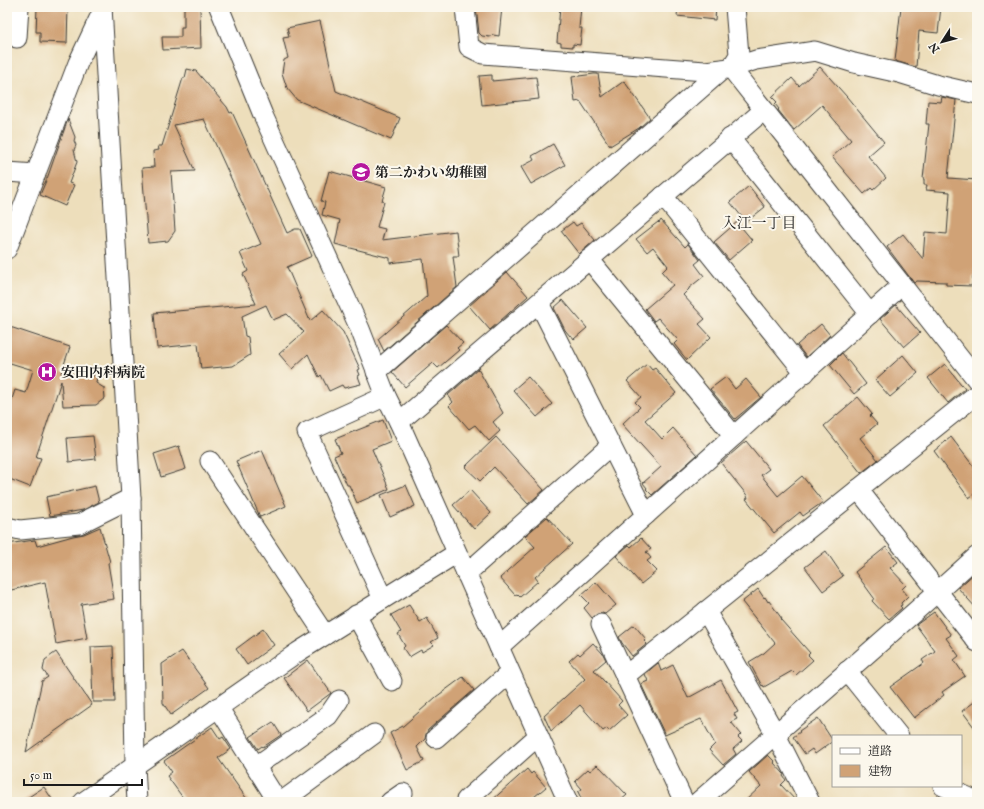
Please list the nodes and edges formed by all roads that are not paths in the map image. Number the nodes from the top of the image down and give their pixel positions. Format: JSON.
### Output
{"nodes":[{"id":1,"x":19,"y":7,"type":"edge"},
{"id":2,"x":219,"y":7,"type":"edge"},
{"id":3,"x":465,"y":7,"type":"edge"},
{"id":4,"x":735,"y":7,"type":"edge"},
{"id":5,"x":102,"y":9,"type":"edge"},
{"id":6,"x":17,"y":38,"type":"dead end"},
{"id":7,"x":727,"y":69,"type":"junction"},
{"id":8,"x":977,"y":94,"type":"edge"},
{"id":9,"x":764,"y":110,"type":"junction"},
{"id":10,"x":730,"y":138,"type":"junction"},
{"id":11,"x":7,"y":172,"type":"edge"},
{"id":12,"x":36,"y":174,"type":"junction"},
{"id":13,"x":663,"y":196,"type":"junction"},
{"id":14,"x":7,"y":249,"type":"edge"},
{"id":15,"x":590,"y":259,"type":"junction"},
{"id":16,"x":902,"y":286,"type":"junction"},
{"id":17,"x":539,"y":303,"type":"junction"},
{"id":18,"x":870,"y":314,"type":"junction"},
{"id":19,"x":376,"y":372,"type":"junction"},
{"id":20,"x":805,"y":373,"type":"junction"},
{"id":21,"x":977,"y":380,"type":"edge"},
{"id":22,"x":977,"y":394,"type":"edge"},
{"id":23,"x":386,"y":396,"type":"junction"},
{"id":24,"x":399,"y":422,"type":"junction"},
{"id":25,"x":734,"y":436,"type":"junction"},
{"id":26,"x":611,"y":445,"type":"junction"},
{"id":27,"x":210,"y":461,"type":"dead end"},
{"id":28,"x":858,"y":489,"type":"junction"},
{"id":29,"x":131,"y":498,"type":"junction"},
{"id":30,"x":646,"y":515,"type":"junction"},
{"id":31,"x":7,"y":527,"type":"edge"},
{"id":32,"x":457,"y":553,"type":"junction"},
{"id":33,"x":977,"y":556,"type":"edge"},
{"id":34,"x":466,"y":574,"type":"junction"},
{"id":35,"x":938,"y":592,"type":"junction"},
{"id":36,"x":383,"y":599,"type":"junction"},
{"id":37,"x":706,"y":611,"type":"junction"},
{"id":38,"x":356,"y":615,"type":"junction"},
{"id":39,"x":601,"y":624,"type":"dead end"},
{"id":40,"x":325,"y":635,"type":"junction"},
{"id":41,"x":977,"y":642,"type":"edge"},
{"id":42,"x":499,"y":647,"type":"junction"},
{"id":43,"x":847,"y":671,"type":"junction"},
{"id":44,"x":510,"y":673,"type":"junction"},
{"id":45,"x":625,"y":676,"type":"junction"},
{"id":46,"x":392,"y":681,"type":"dead end"},
{"id":47,"x":339,"y":700,"type":"dead end"},
{"id":48,"x":218,"y":707,"type":"junction"},
{"id":49,"x":374,"y":734,"type":"dead end"},
{"id":50,"x":775,"y":734,"type":"junction"},
{"id":51,"x":898,"y":735,"type":"edge"},
{"id":52,"x":538,"y":736,"type":"junction"},
{"id":53,"x":436,"y":738,"type":"dead end"},
{"id":54,"x":135,"y":765,"type":"junction"},
{"id":55,"x":256,"y":766,"type":"junction"},
{"id":56,"x":945,"y":787,"type":"edge"},
{"id":57,"x":466,"y":800,"type":"dead end"},
{"id":58,"x":977,"y":801,"type":"edge"},
{"id":59,"x":83,"y":802,"type":"edge"},
{"id":60,"x":137,"y":802,"type":"edge"},
{"id":61,"x":280,"y":802,"type":"edge"},
{"id":62,"x":568,"y":802,"type":"edge"},
{"id":63,"x":684,"y":802,"type":"edge"},
{"id":64,"x":698,"y":802,"type":"edge"},
{"id":65,"x":810,"y":802,"type":"edge"}],
"edges":[{"from":1,"to":6,"type":"street"},
{"from":2,"to":19,"type":"street"},
{"from":3,"to":7,"type":"street"},
{"from":4,"to":7,"type":"street"},
{"from":5,"to":12,"type":"street"},
{"from":5,"to":29,"type":"street"},
{"from":7,"to":8,"type":"street"},
{"from":7,"to":9,"type":"street"},
{"from":7,"to":19,"type":"street"},
{"from":9,"to":10,"type":"street"},
{"from":9,"to":16,"type":"street"},
{"from":10,"to":13,"type":"street"},
{"from":10,"to":18,"type":"street"},
{"from":11,"to":12,"type":"street"},
{"from":12,"to":14,"type":"street"},
{"from":13,"to":15,"type":"street"},
{"from":13,"to":20,"type":"street"},
{"from":15,"to":17,"type":"street"},
{"from":15,"to":25,"type":"street"},
{"from":16,"to":18,"type":"street"},
{"from":16,"to":21,"type":"street"},
{"from":17,"to":24,"type":"street"},
{"from":17,"to":26,"type":"street"},
{"from":18,"to":20,"type":"street"},
{"from":19,"to":23,"type":"street"},
{"from":20,"to":25,"type":"street"},
{"from":22,"to":28,"type":"street"},
{"from":23,"to":24,"type":"street"},
{"from":23,"to":36,"type":"street"},
{"from":24,"to":32,"type":"street"},
{"from":25,"to":30,"type":"street"},
{"from":26,"to":30,"type":"street"},
{"from":26,"to":34,"type":"street"},
{"from":27,"to":40,"type":"street"},
{"from":28,"to":35,"type":"street"},
{"from":28,"to":37,"type":"street"},
{"from":29,"to":31,"type":"street"},
{"from":29,"to":54,"type":"street"},
{"from":30,"to":42,"type":"street"},
{"from":32,"to":34,"type":"street"},
{"from":32,"to":36,"type":"street"},
{"from":33,"to":35,"type":"street"},
{"from":34,"to":42,"type":"street"},
{"from":35,"to":41,"type":"street"},
{"from":35,"to":43,"type":"street"},
{"from":36,"to":38,"type":"street"},
{"from":37,"to":45,"type":"street"},
{"from":37,"to":50,"type":"street"},
{"from":38,"to":40,"type":"street"},
{"from":38,"to":46,"type":"street"},
{"from":39,"to":45,"type":"street"},
{"from":40,"to":48,"type":"street"},
{"from":42,"to":44,"type":"street"},
{"from":43,"to":50,"type":"street"},
{"from":43,"to":51,"type":"street"},
{"from":44,"to":52,"type":"street"},
{"from":44,"to":53,"type":"street"},
{"from":45,"to":63,"type":"street"},
{"from":47,"to":55,"type":"street"},
{"from":48,"to":54,"type":"street"},
{"from":48,"to":55,"type":"street"},
{"from":49,"to":61,"type":"street"},
{"from":50,"to":64,"type":"street"},
{"from":50,"to":65,"type":"street"},
{"from":52,"to":57,"type":"street"},
{"from":52,"to":62,"type":"street"},
{"from":54,"to":59,"type":"street"},
{"from":54,"to":60,"type":"street"},
{"from":55,"to":61,"type":"street"},
{"from":56,"to":58,"type":"street"}]}
